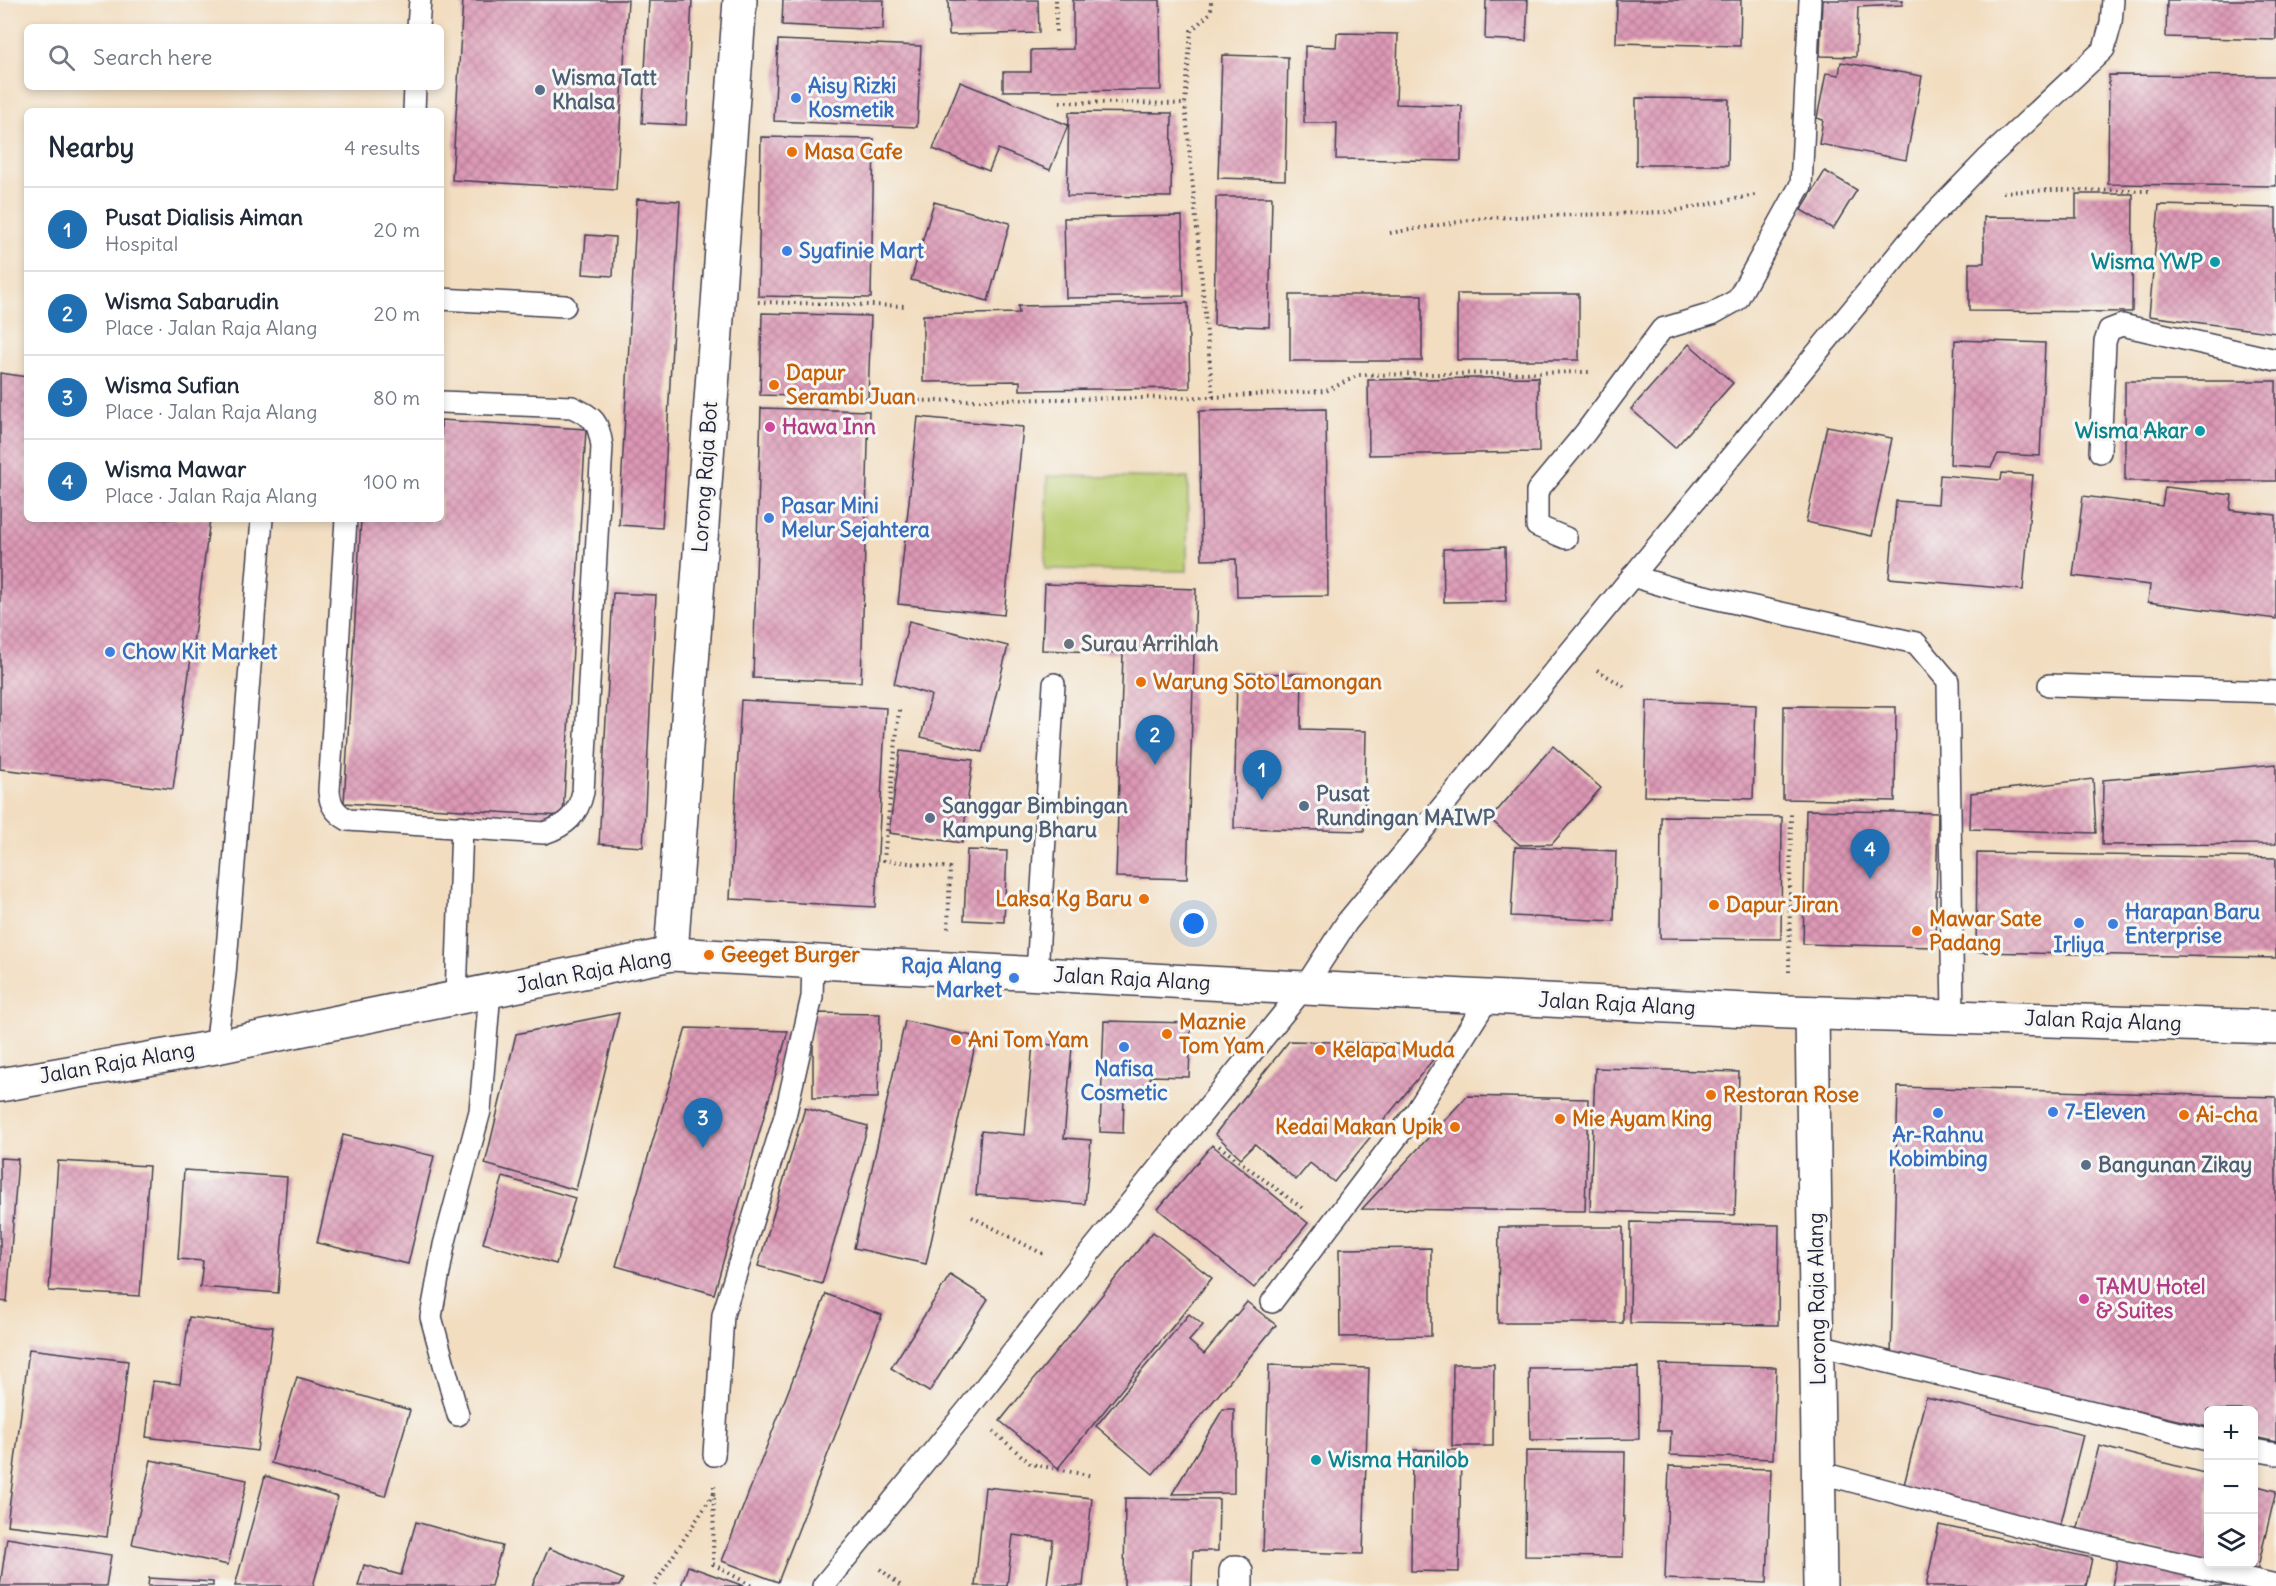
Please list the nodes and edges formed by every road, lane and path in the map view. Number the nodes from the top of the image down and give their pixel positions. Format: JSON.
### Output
{"nodes":[{"id":1,"x":420,"y":0,"type":"edge"},
{"id":2,"x":740,"y":0,"type":"edge"},
{"id":3,"x":1056,"y":0,"type":"edge"},
{"id":4,"x":1211,"y":0,"type":"edge"},
{"id":5,"x":1810,"y":0,"type":"edge"},
{"id":6,"x":2113,"y":0,"type":"edge"},
{"id":7,"x":418,"y":24,"type":"edge"},
{"id":8,"x":1056,"y":32,"type":"dead end"},
{"id":9,"x":415,"y":90,"type":"edge"},
{"id":10,"x":1060,"y":102,"type":"dead end"},
{"id":11,"x":1185,"y":104,"type":"junction"},
{"id":12,"x":414,"y":108,"type":"edge"},
{"id":13,"x":1801,"y":186,"type":"junction"},
{"id":14,"x":2152,"y":191,"type":"dead end"},
{"id":15,"x":2006,"y":193,"type":"dead end"},
{"id":16,"x":1390,"y":233,"type":"dead end"},
{"id":17,"x":444,"y":299,"type":"edge"},
{"id":18,"x":718,"y":301,"type":"junction"},
{"id":19,"x":565,"y":306,"type":"dead end"},
{"id":20,"x":907,"y":306,"type":"dead end"},
{"id":21,"x":2276,"y":360,"type":"edge"},
{"id":22,"x":1630,"y":371,"type":"junction"},
{"id":23,"x":1213,"y":397,"type":"junction"},
{"id":24,"x":907,"y":401,"type":"dead end"},
{"id":25,"x":444,"y":402,"type":"edge"},
{"id":26,"x":2100,"y":452,"type":"dead end"},
{"id":27,"x":262,"y":522,"type":"edge"},
{"id":28,"x":346,"y":522,"type":"edge"},
{"id":29,"x":1566,"y":538,"type":"dead end"},
{"id":30,"x":1632,"y":576,"type":"junction"},
{"id":31,"x":1609,"y":678,"type":"dead end"},
{"id":32,"x":1054,"y":684,"type":"dead end"},
{"id":33,"x":2049,"y":685,"type":"dead end"},
{"id":34,"x":1625,"y":687,"type":"dead end"},
{"id":35,"x":2276,"y":692,"type":"edge"},
{"id":36,"x":899,"y":710,"type":"dead end"},
{"id":37,"x":1791,"y":814,"type":"dead end"},
{"id":38,"x":462,"y":826,"type":"junction"},
{"id":39,"x":671,"y":954,"type":"junction"},
{"id":40,"x":813,"y":962,"type":"junction"},
{"id":41,"x":947,"y":969,"type":"junction"},
{"id":42,"x":1037,"y":974,"type":"junction"},
{"id":43,"x":1304,"y":988,"type":"junction"},
{"id":44,"x":490,"y":991,"type":"junction"},
{"id":45,"x":456,"y":997,"type":"junction"},
{"id":46,"x":1489,"y":997,"type":"junction"},
{"id":47,"x":1801,"y":1012,"type":"junction"},
{"id":48,"x":1953,"y":1017,"type":"junction"},
{"id":49,"x":2276,"y":1027,"type":"edge"},
{"id":50,"x":216,"y":1047,"type":"junction"},
{"id":51,"x":0,"y":1085,"type":"edge"},
{"id":52,"x":1196,"y":1121,"type":"junction"},
{"id":53,"x":972,"y":1217,"type":"dead end"},
{"id":54,"x":1328,"y":1227,"type":"junction"},
{"id":55,"x":1075,"y":1271,"type":"junction"},
{"id":56,"x":1272,"y":1302,"type":"dead end"},
{"id":57,"x":1818,"y":1345,"type":"junction"},
{"id":58,"x":968,"y":1409,"type":"junction"},
{"id":59,"x":458,"y":1415,"type":"dead end"},
{"id":60,"x":2204,"y":1439,"type":"edge"},
{"id":61,"x":2258,"y":1451,"type":"edge"},
{"id":62,"x":2276,"y":1454,"type":"edge"},
{"id":63,"x":714,"y":1455,"type":"joint"},
{"id":64,"x":1818,"y":1472,"type":"junction"},
{"id":65,"x":1093,"y":1476,"type":"dead end"},
{"id":66,"x":714,"y":1493,"type":"junction"},
{"id":67,"x":2276,"y":1585,"type":"edge"},
{"id":68,"x":655,"y":1586,"type":"edge"},
{"id":69,"x":752,"y":1586,"type":"edge"},
{"id":70,"x":823,"y":1586,"type":"edge"},
{"id":71,"x":1820,"y":1586,"type":"edge"}],
"edges":[{"from":1,"to":7,"type":"lane"},
{"from":2,"to":18,"type":"street","name":"Lorong Raja Bot"},
{"from":3,"to":8,"type":"path"},
{"from":4,"to":11,"type":"path"},
{"from":5,"to":13,"type":"lane"},
{"from":6,"to":30,"type":"lane"},
{"from":9,"to":12,"type":"lane"},
{"from":10,"to":11,"type":"path"},
{"from":11,"to":23,"type":"path"},
{"from":13,"to":16,"type":"path"},
{"from":13,"to":22,"type":"lane"},
{"from":14,"to":15,"type":"path"},
{"from":17,"to":19,"type":"lane"},
{"from":18,"to":20,"type":"path"},
{"from":18,"to":39,"type":"street","name":"Lorong Raja Bot"},
{"from":21,"to":26,"type":"lane"},
{"from":22,"to":23,"type":"path"},
{"from":22,"to":29,"type":"lane"},
{"from":23,"to":24,"type":"path"},
{"from":25,"to":38,"type":"lane"},
{"from":27,"to":50,"type":"lane"},
{"from":28,"to":38,"type":"lane"},
{"from":30,"to":43,"type":"lane"},
{"from":30,"to":48,"type":"lane"},
{"from":31,"to":34,"type":"path"},
{"from":32,"to":42,"type":"lane"},
{"from":33,"to":35,"type":"lane"},
{"from":36,"to":41,"type":"path"},
{"from":37,"to":47,"type":"path"},
{"from":38,"to":45,"type":"lane"},
{"from":39,"to":40,"type":"street","name":"Jalan Raja Alang"},
{"from":39,"to":44,"type":"street","name":"Jalan Raja Alang"},
{"from":40,"to":41,"type":"street","name":"Jalan Raja Alang"},
{"from":40,"to":63,"type":"lane"},
{"from":41,"to":42,"type":"street","name":"Jalan Raja Alang"},
{"from":42,"to":43,"type":"street","name":"Jalan Raja Alang"},
{"from":43,"to":46,"type":"street","name":"Jalan Raja Alang"},
{"from":43,"to":52,"type":"lane"},
{"from":44,"to":45,"type":"street","name":"Jalan Raja Alang"},
{"from":44,"to":59,"type":"lane"},
{"from":45,"to":50,"type":"street","name":"Jalan Raja Alang"},
{"from":46,"to":47,"type":"street","name":"Jalan Raja Alang"},
{"from":46,"to":54,"type":"lane"},
{"from":47,"to":48,"type":"street","name":"Jalan Raja Alang"},
{"from":47,"to":57,"type":"street","name":"Lorong Raja Alang"},
{"from":48,"to":49,"type":"street","name":"Jalan Raja Alang"},
{"from":50,"to":51,"type":"street","name":"Jalan Raja Alang"},
{"from":52,"to":54,"type":"path"},
{"from":52,"to":55,"type":"lane"},
{"from":53,"to":55,"type":"path"},
{"from":54,"to":56,"type":"lane"},
{"from":55,"to":58,"type":"lane"},
{"from":57,"to":60,"type":"lane"},
{"from":57,"to":64,"type":"street","name":"Lorong Raja Alang"},
{"from":58,"to":65,"type":"path"},
{"from":58,"to":70,"type":"lane"},
{"from":61,"to":62,"type":"lane"},
{"from":63,"to":66,"type":"path"},
{"from":64,"to":67,"type":"lane"},
{"from":64,"to":71,"type":"street","name":"Lorong Raja Alang"},
{"from":66,"to":68,"type":"path"},
{"from":66,"to":69,"type":"path"}]}
